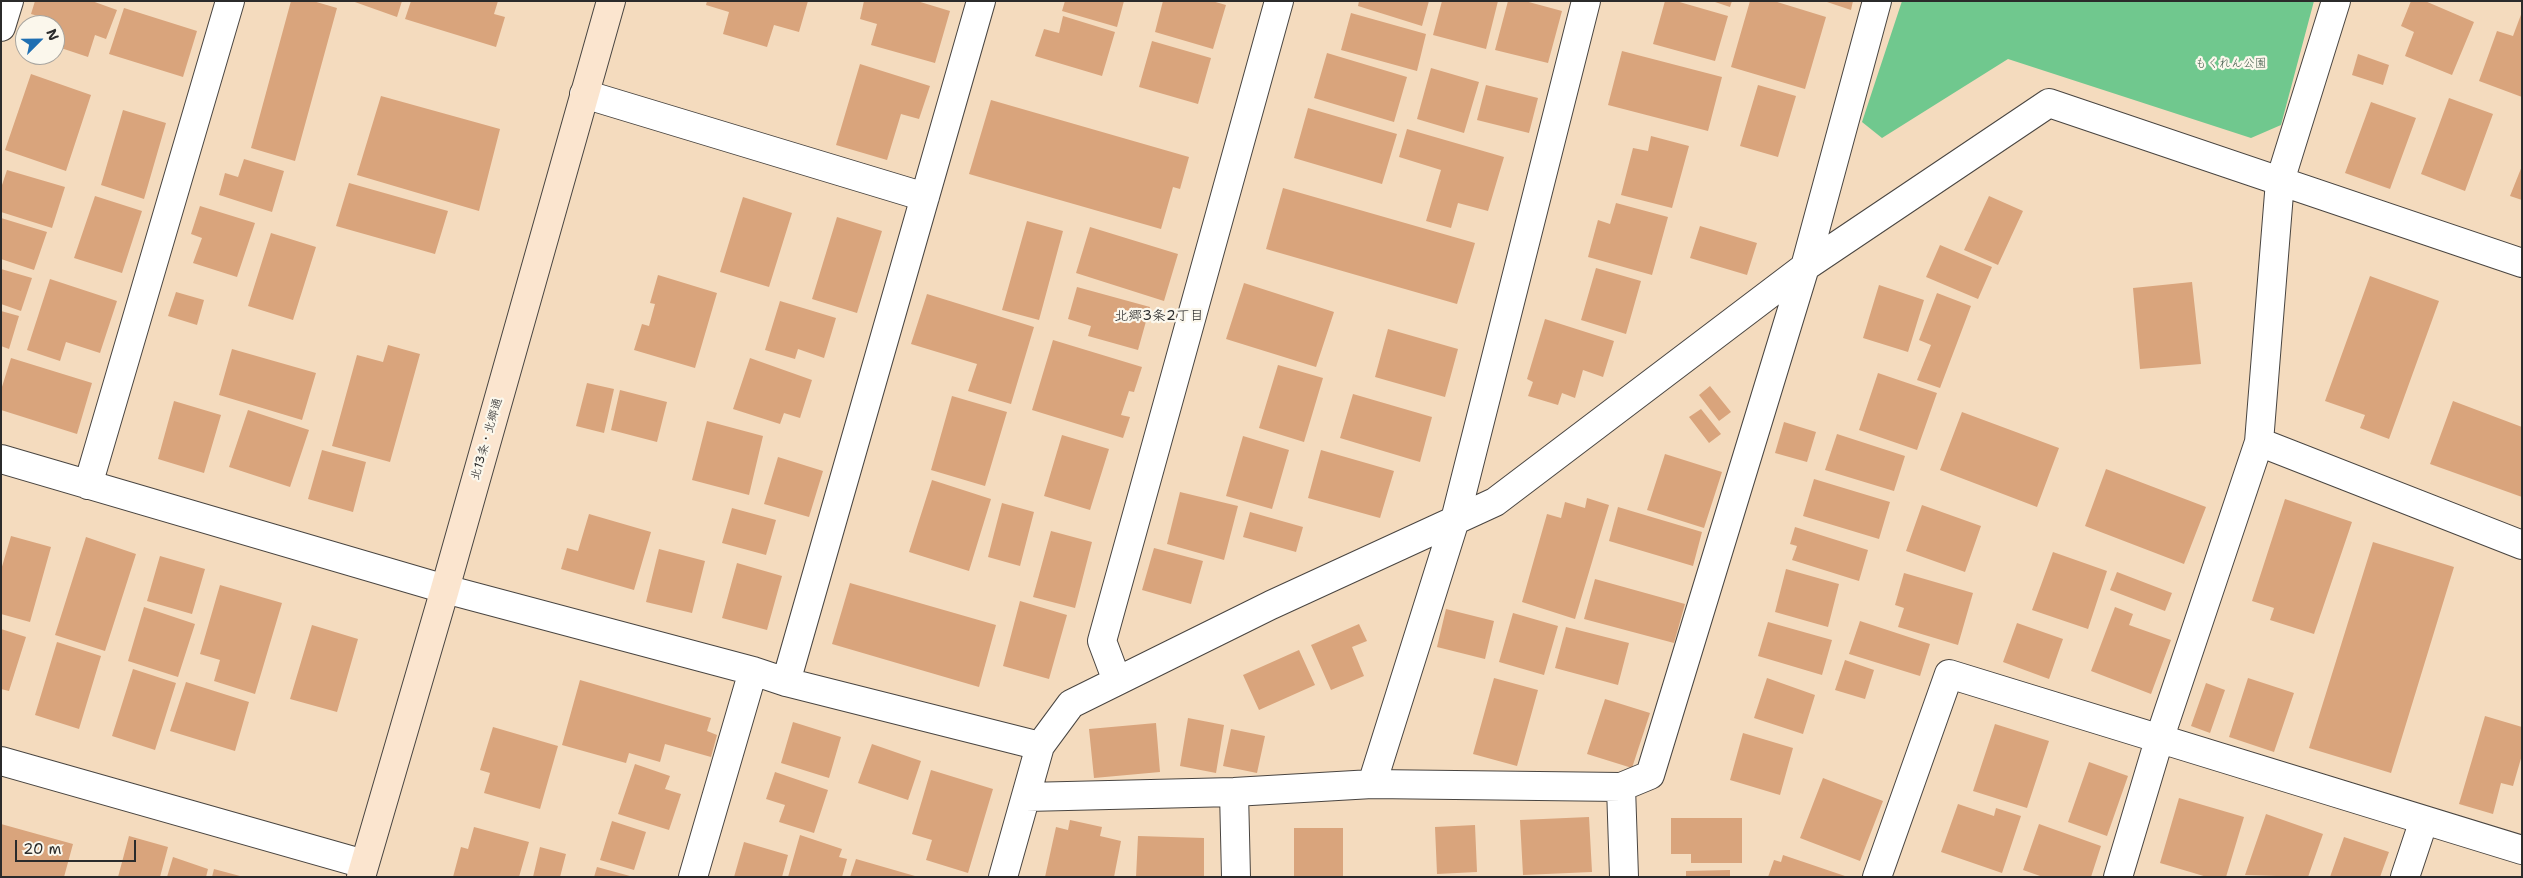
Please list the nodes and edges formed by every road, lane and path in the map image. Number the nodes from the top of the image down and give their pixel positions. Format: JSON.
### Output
{"nodes":[{"id":1,"x":9,"y":1,"type":"edge"},
{"id":2,"x":230,"y":1,"type":"edge"},
{"id":3,"x":611,"y":1,"type":"edge"},
{"id":4,"x":982,"y":1,"type":"edge"},
{"id":5,"x":1279,"y":1,"type":"edge"},
{"id":6,"x":1586,"y":1,"type":"edge"},
{"id":7,"x":1878,"y":1,"type":"edge"},
{"id":8,"x":2336,"y":1,"type":"edge"},
{"id":9,"x":1,"y":27,"type":"edge"},
{"id":10,"x":584,"y":94,"type":"junction"},
{"id":11,"x":2280,"y":182,"type":"junction"},
{"id":12,"x":925,"y":197,"type":"junction"},
{"id":13,"x":2522,"y":263,"type":"edge"},
{"id":14,"x":1805,"y":267,"type":"junction"},
{"id":15,"x":2259,"y":442,"type":"junction"},
{"id":16,"x":1,"y":459,"type":"edge"},
{"id":17,"x":88,"y":485,"type":"junction"},
{"id":18,"x":1455,"y":520,"type":"junction"},
{"id":19,"x":2522,"y":545,"type":"edge"},
{"id":20,"x":445,"y":589,"type":"junction"},
{"id":21,"x":753,"y":671,"type":"junction"},
{"id":22,"x":1116,"y":681,"type":"junction"},
{"id":23,"x":786,"y":682,"type":"junction"},
{"id":24,"x":2159,"y":740,"type":"junction"},
{"id":25,"x":1040,"y":746,"type":"junction"},
{"id":26,"x":1,"y":760,"type":"edge"},
{"id":27,"x":1372,"y":784,"type":"junction"},
{"id":28,"x":1621,"y":787,"type":"junction"},
{"id":29,"x":1234,"y":792,"type":"junction"},
{"id":30,"x":1026,"y":797,"type":"junction"},
{"id":31,"x":2424,"y":820,"type":"junction"},
{"id":32,"x":2522,"y":850,"type":"edge"},
{"id":33,"x":363,"y":870,"type":"edge"},
{"id":34,"x":693,"y":877,"type":"edge"},
{"id":35,"x":1002,"y":877,"type":"edge"},
{"id":36,"x":1236,"y":877,"type":"edge"},
{"id":37,"x":1624,"y":877,"type":"edge"},
{"id":38,"x":1877,"y":877,"type":"edge"},
{"id":39,"x":2118,"y":877,"type":"edge"},
{"id":40,"x":2405,"y":877,"type":"edge"}],
"edges":[{"from":1,"to":9,"type":"street"},
{"from":2,"to":17,"type":"street"},
{"from":3,"to":10,"type":"main road","name":"北13条・北郷通"},
{"from":4,"to":12,"type":"street"},
{"from":5,"to":22,"type":"street"},
{"from":6,"to":18,"type":"street"},
{"from":7,"to":14,"type":"street"},
{"from":8,"to":11,"type":"street"},
{"from":10,"to":12,"type":"street"},
{"from":10,"to":20,"type":"main road","name":"北13条・北郷通"},
{"from":11,"to":13,"type":"street"},
{"from":11,"to":14,"type":"street"},
{"from":11,"to":15,"type":"street"},
{"from":12,"to":23,"type":"street"},
{"from":14,"to":18,"type":"street"},
{"from":14,"to":28,"type":"street"},
{"from":15,"to":19,"type":"street"},
{"from":15,"to":24,"type":"street"},
{"from":16,"to":17,"type":"street"},
{"from":17,"to":20,"type":"street"},
{"from":18,"to":22,"type":"street"},
{"from":18,"to":27,"type":"street"},
{"from":20,"to":21,"type":"street"},
{"from":20,"to":33,"type":"main road","name":"北13条・北郷通"},
{"from":21,"to":23,"type":"street"},
{"from":21,"to":34,"type":"street"},
{"from":22,"to":25,"type":"street"},
{"from":23,"to":25,"type":"street"},
{"from":24,"to":31,"type":"street"},
{"from":24,"to":38,"type":"street"},
{"from":24,"to":39,"type":"street"},
{"from":25,"to":30,"type":"street"},
{"from":26,"to":33,"type":"street"},
{"from":27,"to":28,"type":"street"},
{"from":27,"to":29,"type":"street"},
{"from":28,"to":37,"type":"street"},
{"from":29,"to":30,"type":"street"},
{"from":29,"to":36,"type":"street"},
{"from":30,"to":35,"type":"street"},
{"from":31,"to":32,"type":"street"},
{"from":31,"to":40,"type":"street"}]}
